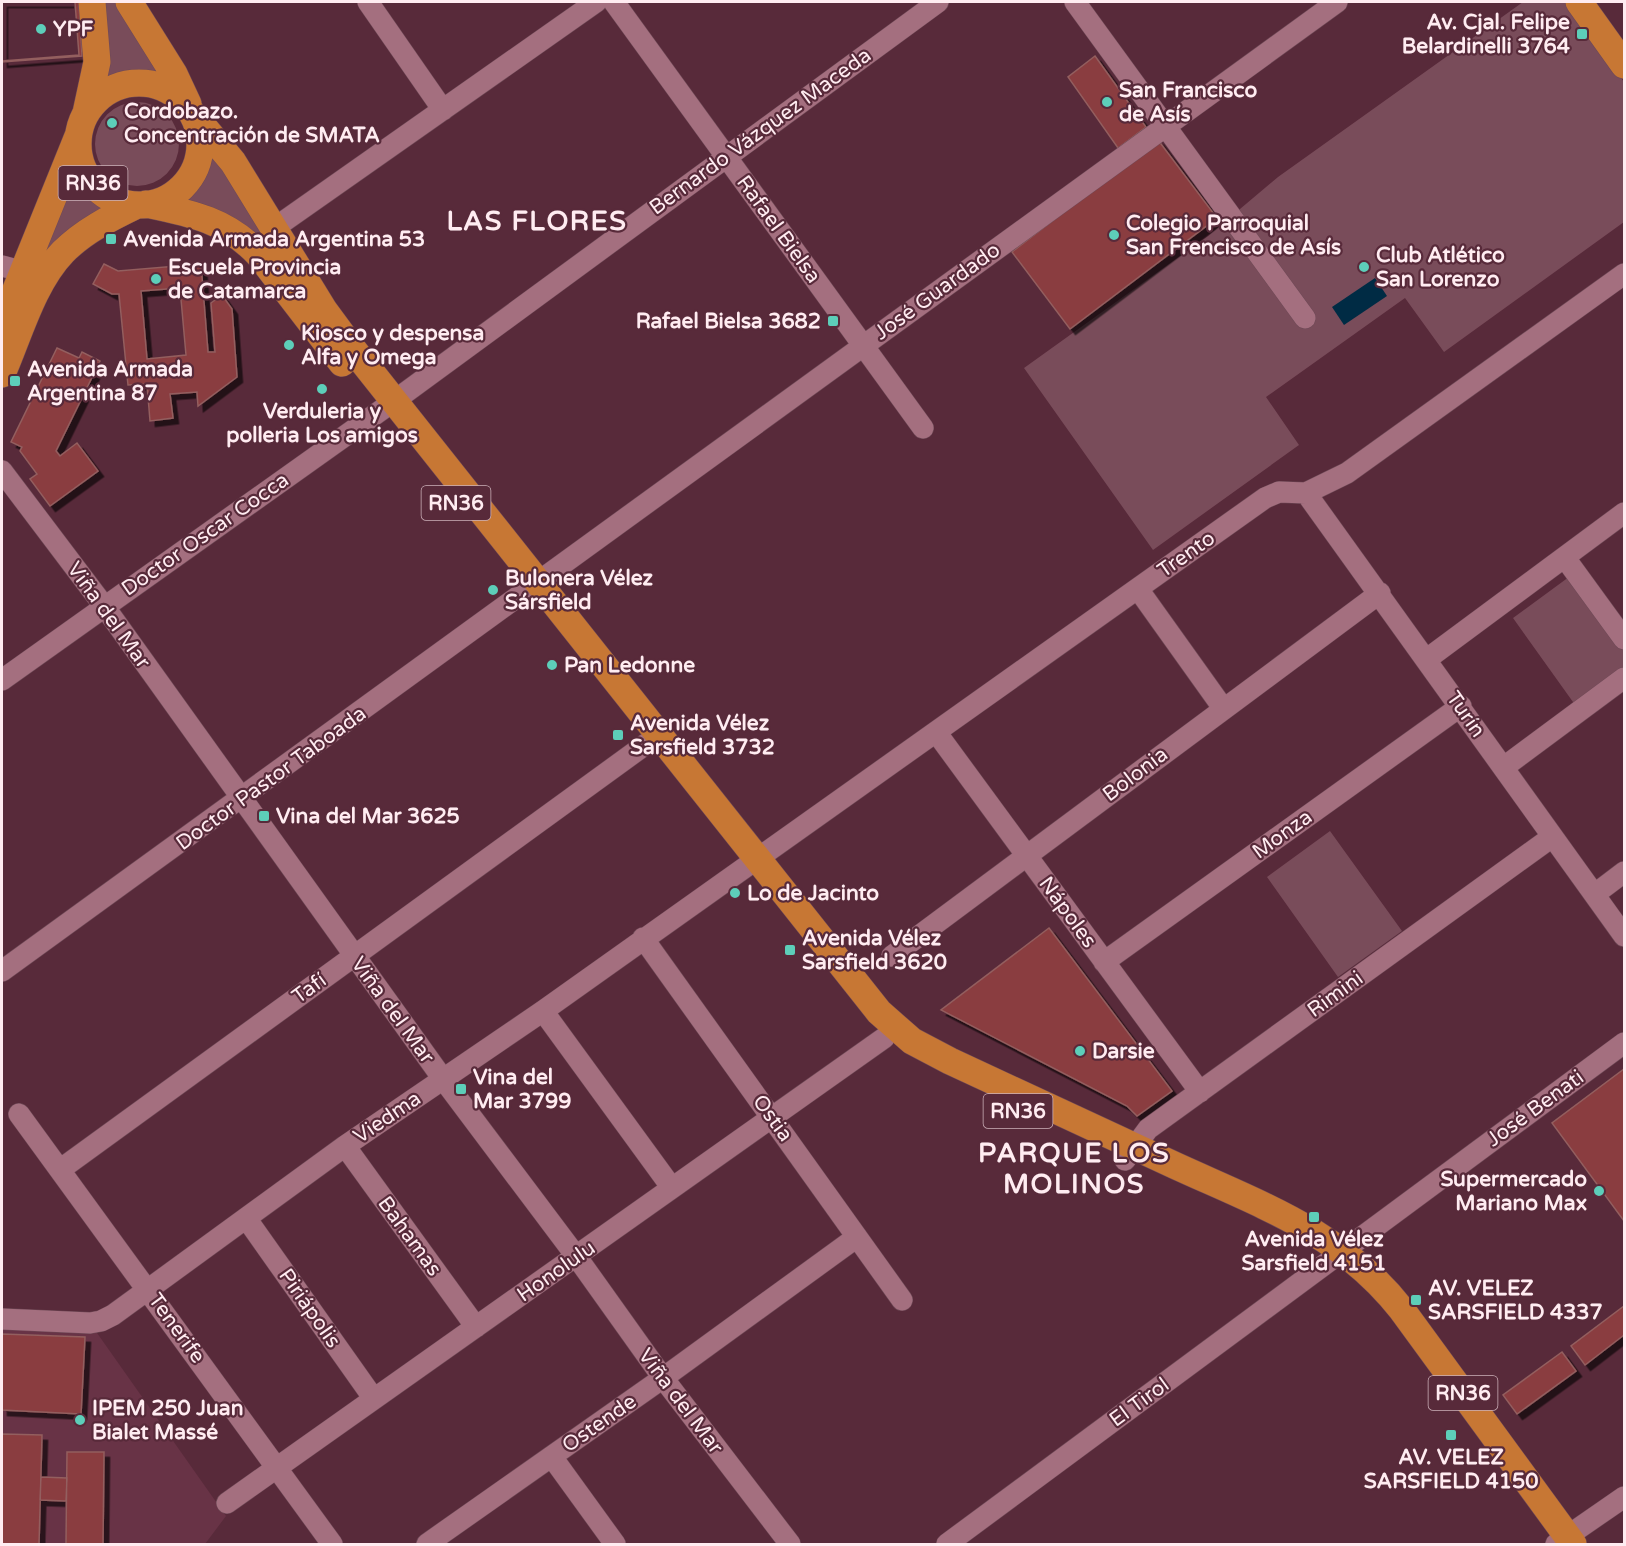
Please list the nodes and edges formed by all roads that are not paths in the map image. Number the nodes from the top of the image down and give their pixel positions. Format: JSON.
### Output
{"nodes":[{"id":1,"x":92,"y":2,"type":"edge"},
{"id":2,"x":131,"y":2,"type":"edge"},
{"id":3,"x":368,"y":2,"type":"edge"},
{"id":4,"x":596,"y":2,"type":"edge"},
{"id":5,"x":614,"y":2,"type":"edge"},
{"id":6,"x":938,"y":2,"type":"edge"},
{"id":7,"x":1075,"y":2,"type":"edge"},
{"id":8,"x":1337,"y":2,"type":"edge"},
{"id":9,"x":1579,"y":2,"type":"edge"},
{"id":10,"x":1624,"y":65,"type":"edge"},
{"id":11,"x":443,"y":110,"type":"junction"},
{"id":12,"x":193,"y":114,"type":"junction"},
{"id":13,"x":1165,"y":125,"type":"junction"},
{"id":14,"x":81,"y":127,"type":"junction"},
{"id":15,"x":726,"y":155,"type":"junction"},
{"id":16,"x":141,"y":205,"type":"junction"},
{"id":17,"x":273,"y":229,"type":"junction"},
{"id":18,"x":11,"y":270,"type":"edge"},
{"id":19,"x":48,"y":272,"type":"junction"},
{"id":20,"x":1624,"y":274,"type":"edge"},
{"id":21,"x":1305,"y":318,"type":"dead end"},
{"id":22,"x":2,"y":324,"type":"edge"},
{"id":23,"x":864,"y":345,"type":"junction"},
{"id":24,"x":2,"y":374,"type":"edge"},
{"id":25,"x":387,"y":406,"type":"junction"},
{"id":26,"x":923,"y":428,"type":"dead end"},
{"id":27,"x":2,"y":471,"type":"edge"},
{"id":28,"x":1306,"y":493,"type":"junction"},
{"id":29,"x":1624,"y":513,"type":"edge"},
{"id":30,"x":1565,"y":558,"type":"junction"},
{"id":31,"x":532,"y":588,"type":"junction"},
{"id":32,"x":1138,"y":589,"type":"junction"},
{"id":33,"x":1380,"y":593,"type":"junction"},
{"id":34,"x":104,"y":606,"type":"junction"},
{"id":35,"x":1624,"y":639,"type":"edge"},
{"id":36,"x":1427,"y":658,"type":"junction"},
{"id":37,"x":1624,"y":678,"type":"edge"},
{"id":38,"x":2,"y":680,"type":"edge"},
{"id":39,"x":1461,"y":706,"type":"junction"},
{"id":40,"x":1222,"y":708,"type":"junction"},
{"id":41,"x":936,"y":732,"type":"junction"},
{"id":42,"x":645,"y":744,"type":"junction"},
{"id":43,"x":1504,"y":767,"type":"junction"},
{"id":44,"x":240,"y":800,"type":"junction"},
{"id":45,"x":1552,"y":837,"type":"junction"},
{"id":46,"x":1026,"y":855,"type":"junction"},
{"id":47,"x":750,"y":863,"type":"junction"},
{"id":48,"x":1624,"y":872,"type":"edge"},
{"id":49,"x":1594,"y":894,"type":"junction"},
{"id":50,"x":1624,"y":936,"type":"edge"},
{"id":51,"x":644,"y":938,"type":"junction"},
{"id":52,"x":354,"y":955,"type":"junction"},
{"id":53,"x":892,"y":956,"type":"dead end"},
{"id":54,"x":1104,"y":962,"type":"junction"},
{"id":55,"x":2,"y":971,"type":"edge"},
{"id":56,"x":543,"y":1011,"type":"junction"},
{"id":57,"x":884,"y":1038,"type":"junction"},
{"id":58,"x":1624,"y":1043,"type":"edge"},
{"id":59,"x":443,"y":1079,"type":"junction"},
{"id":60,"x":1200,"y":1092,"type":"junction"},
{"id":61,"x":19,"y":1114,"type":"dead end"},
{"id":62,"x":772,"y":1117,"type":"junction"},
{"id":63,"x":345,"y":1146,"type":"junction"},
{"id":64,"x":1130,"y":1153,"type":"junction"},
{"id":65,"x":61,"y":1170,"type":"junction"},
{"id":66,"x":672,"y":1188,"type":"junction"},
{"id":67,"x":246,"y":1218,"type":"junction"},
{"id":68,"x":857,"y":1237,"type":"junction"},
{"id":69,"x":1337,"y":1255,"type":"junction"},
{"id":70,"x":576,"y":1256,"type":"junction"},
{"id":71,"x":148,"y":1289,"type":"junction"},
{"id":72,"x":902,"y":1299,"type":"dead end"},
{"id":73,"x":2,"y":1319,"type":"edge"},
{"id":74,"x":476,"y":1327,"type":"junction"},
{"id":75,"x":663,"y":1378,"type":"junction"},
{"id":76,"x":374,"y":1399,"type":"junction"},
{"id":77,"x":552,"y":1457,"type":"junction"},
{"id":78,"x":278,"y":1468,"type":"junction"},
{"id":79,"x":1624,"y":1497,"type":"edge"},
{"id":80,"x":227,"y":1503,"type":"dead end"},
{"id":81,"x":433,"y":1543,"type":"edge"},
{"id":82,"x":1562,"y":1543,"type":"edge"},
{"id":83,"x":332,"y":1545,"type":"edge"},
{"id":84,"x":615,"y":1545,"type":"edge"},
{"id":85,"x":790,"y":1545,"type":"edge"},
{"id":86,"x":947,"y":1545,"type":"edge"}],
"edges":[{"from":1,"to":14,"type":"main road","number":"RN36"},
{"from":2,"to":12,"type":"main road","number":"RN36"},
{"from":3,"to":11,"type":"street"},
{"from":4,"to":11,"type":"street"},
{"from":5,"to":15,"type":"street","name":"Rafael Bielsa"},
{"from":6,"to":15,"type":"street","name":"Bernardo Vázquez Maceda"},
{"from":7,"to":13,"type":"street"},
{"from":8,"to":13,"type":"street","name":"José Guardado"},
{"from":9,"to":10,"type":"main road"},
{"from":11,"to":17,"type":"street"},
{"from":12,"to":14,"type":"main road","number":"RN36"},
{"from":12,"to":16,"type":"main road","number":"RN36"},
{"from":12,"to":17,"type":"main road","number":"RN36"},
{"from":13,"to":21,"type":"street"},
{"from":13,"to":23,"type":"street","name":"José Guardado"},
{"from":14,"to":16,"type":"main road","number":"RN36"},
{"from":14,"to":18,"type":"main road"},
{"from":15,"to":23,"type":"street","name":"Rafael Bielsa"},
{"from":15,"to":25,"type":"street","name":"Bernardo Vázquez Maceda"},
{"from":16,"to":19,"type":"main road"},
{"from":16,"to":25,"type":"main road","number":"RN36"},
{"from":17,"to":25,"type":"main road","number":"RN36"},
{"from":18,"to":19,"type":"street"},
{"from":18,"to":22,"type":"main road"},
{"from":19,"to":24,"type":"main road"},
{"from":20,"to":28,"type":"street","name":"Trento"},
{"from":23,"to":26,"type":"street","name":"Rafael Bielsa"},
{"from":23,"to":31,"type":"street","name":"José Guardado"},
{"from":25,"to":31,"type":"main road","number":"RN36"},
{"from":25,"to":34,"type":"street","name":"Doctor Oscar Cocca"},
{"from":27,"to":34,"type":"street","name":"Viña del Mar"},
{"from":28,"to":32,"type":"street","name":"Trento"},
{"from":28,"to":33,"type":"street","name":"Turín"},
{"from":29,"to":30,"type":"street"},
{"from":30,"to":35,"type":"street"},
{"from":30,"to":36,"type":"street"},
{"from":31,"to":42,"type":"main road","number":"RN36"},
{"from":31,"to":44,"type":"street","name":"Doctor Pastor Taboada"},
{"from":31,"to":47,"type":"main road","number":"RN36"},
{"from":32,"to":40,"type":"street"},
{"from":32,"to":41,"type":"street","name":"Trento"},
{"from":33,"to":36,"type":"street","name":"Turín"},
{"from":33,"to":40,"type":"street","name":"Bolonia"},
{"from":34,"to":38,"type":"street","name":"Doctor Oscar Cocca"},
{"from":34,"to":44,"type":"street","name":"Viña del Mar"},
{"from":36,"to":39,"type":"street","name":"Turín"},
{"from":37,"to":43,"type":"street"},
{"from":39,"to":43,"type":"street","name":"Turín"},
{"from":39,"to":54,"type":"street","name":"Monza"},
{"from":40,"to":46,"type":"street","name":"Bolonia"},
{"from":41,"to":46,"type":"street","name":"Nápoles"},
{"from":41,"to":47,"type":"street","name":"Trento"},
{"from":42,"to":47,"type":"main road","number":"RN36"},
{"from":42,"to":52,"type":"street","name":"Tafí"},
{"from":43,"to":45,"type":"street","name":"Turín"},
{"from":44,"to":52,"type":"street","name":"Viña del Mar"},
{"from":44,"to":55,"type":"street","name":"Doctor Pastor Taboada"},
{"from":45,"to":49,"type":"street","name":"Turín"},
{"from":45,"to":60,"type":"street","name":"Rimini"},
{"from":46,"to":53,"type":"street","name":"Bolonia"},
{"from":46,"to":54,"type":"street","name":"Nápoles"},
{"from":47,"to":51,"type":"street","name":"Viedma"},
{"from":47,"to":57,"type":"main road","number":"RN36"},
{"from":47,"to":64,"type":"main road","number":"RN36"},
{"from":48,"to":49,"type":"street"},
{"from":49,"to":50,"type":"street","name":"Turín"},
{"from":51,"to":56,"type":"street","name":"Viedma"},
{"from":51,"to":62,"type":"street","name":"Ostia"},
{"from":52,"to":59,"type":"street","name":"Viña del Mar"},
{"from":52,"to":65,"type":"street","name":"Tafí"},
{"from":54,"to":60,"type":"street","name":"Nápoles"},
{"from":56,"to":59,"type":"street","name":"Viedma"},
{"from":56,"to":66,"type":"street"},
{"from":57,"to":62,"type":"street","name":"Honolulu"},
{"from":57,"to":64,"type":"main road","number":"RN36"},
{"from":58,"to":69,"type":"street","name":"José Benati"},
{"from":59,"to":63,"type":"street","name":"Viedma"},
{"from":59,"to":70,"type":"street","name":"Viña del Mar"},
{"from":60,"to":64,"type":"street","name":"Rimini"},
{"from":61,"to":65,"type":"street","name":"Tenerife"},
{"from":62,"to":66,"type":"street","name":"Honolulu"},
{"from":62,"to":68,"type":"street","name":"Ostia"},
{"from":63,"to":67,"type":"street","name":"Viedma"},
{"from":63,"to":74,"type":"street","name":"Bahamas"},
{"from":64,"to":69,"type":"main road","number":"RN36"},
{"from":65,"to":71,"type":"street","name":"Tenerife"},
{"from":66,"to":70,"type":"street","name":"Honolulu"},
{"from":67,"to":71,"type":"street","name":"Viedma"},
{"from":67,"to":76,"type":"street","name":"Piriápolis"},
{"from":68,"to":72,"type":"street","name":"Ostia"},
{"from":68,"to":75,"type":"street","name":"Ostende"},
{"from":69,"to":82,"type":"main road","number":"RN36"},
{"from":69,"to":86,"type":"street","name":"El Tirol"},
{"from":70,"to":74,"type":"street","name":"Honolulu"},
{"from":70,"to":75,"type":"street","name":"Viña del Mar"},
{"from":71,"to":73,"type":"street","name":"Viedma"},
{"from":71,"to":78,"type":"street","name":"Tenerife"},
{"from":74,"to":76,"type":"street","name":"Honolulu"},
{"from":75,"to":77,"type":"street","name":"Ostende"},
{"from":75,"to":85,"type":"street","name":"Viña del Mar"},
{"from":76,"to":78,"type":"street","name":"Honolulu"},
{"from":77,"to":81,"type":"street","name":"Ostende"},
{"from":77,"to":84,"type":"street"},
{"from":78,"to":80,"type":"street","name":"Honolulu"},
{"from":78,"to":83,"type":"street","name":"Tenerife"},
{"from":79,"to":82,"type":"street"}]}
